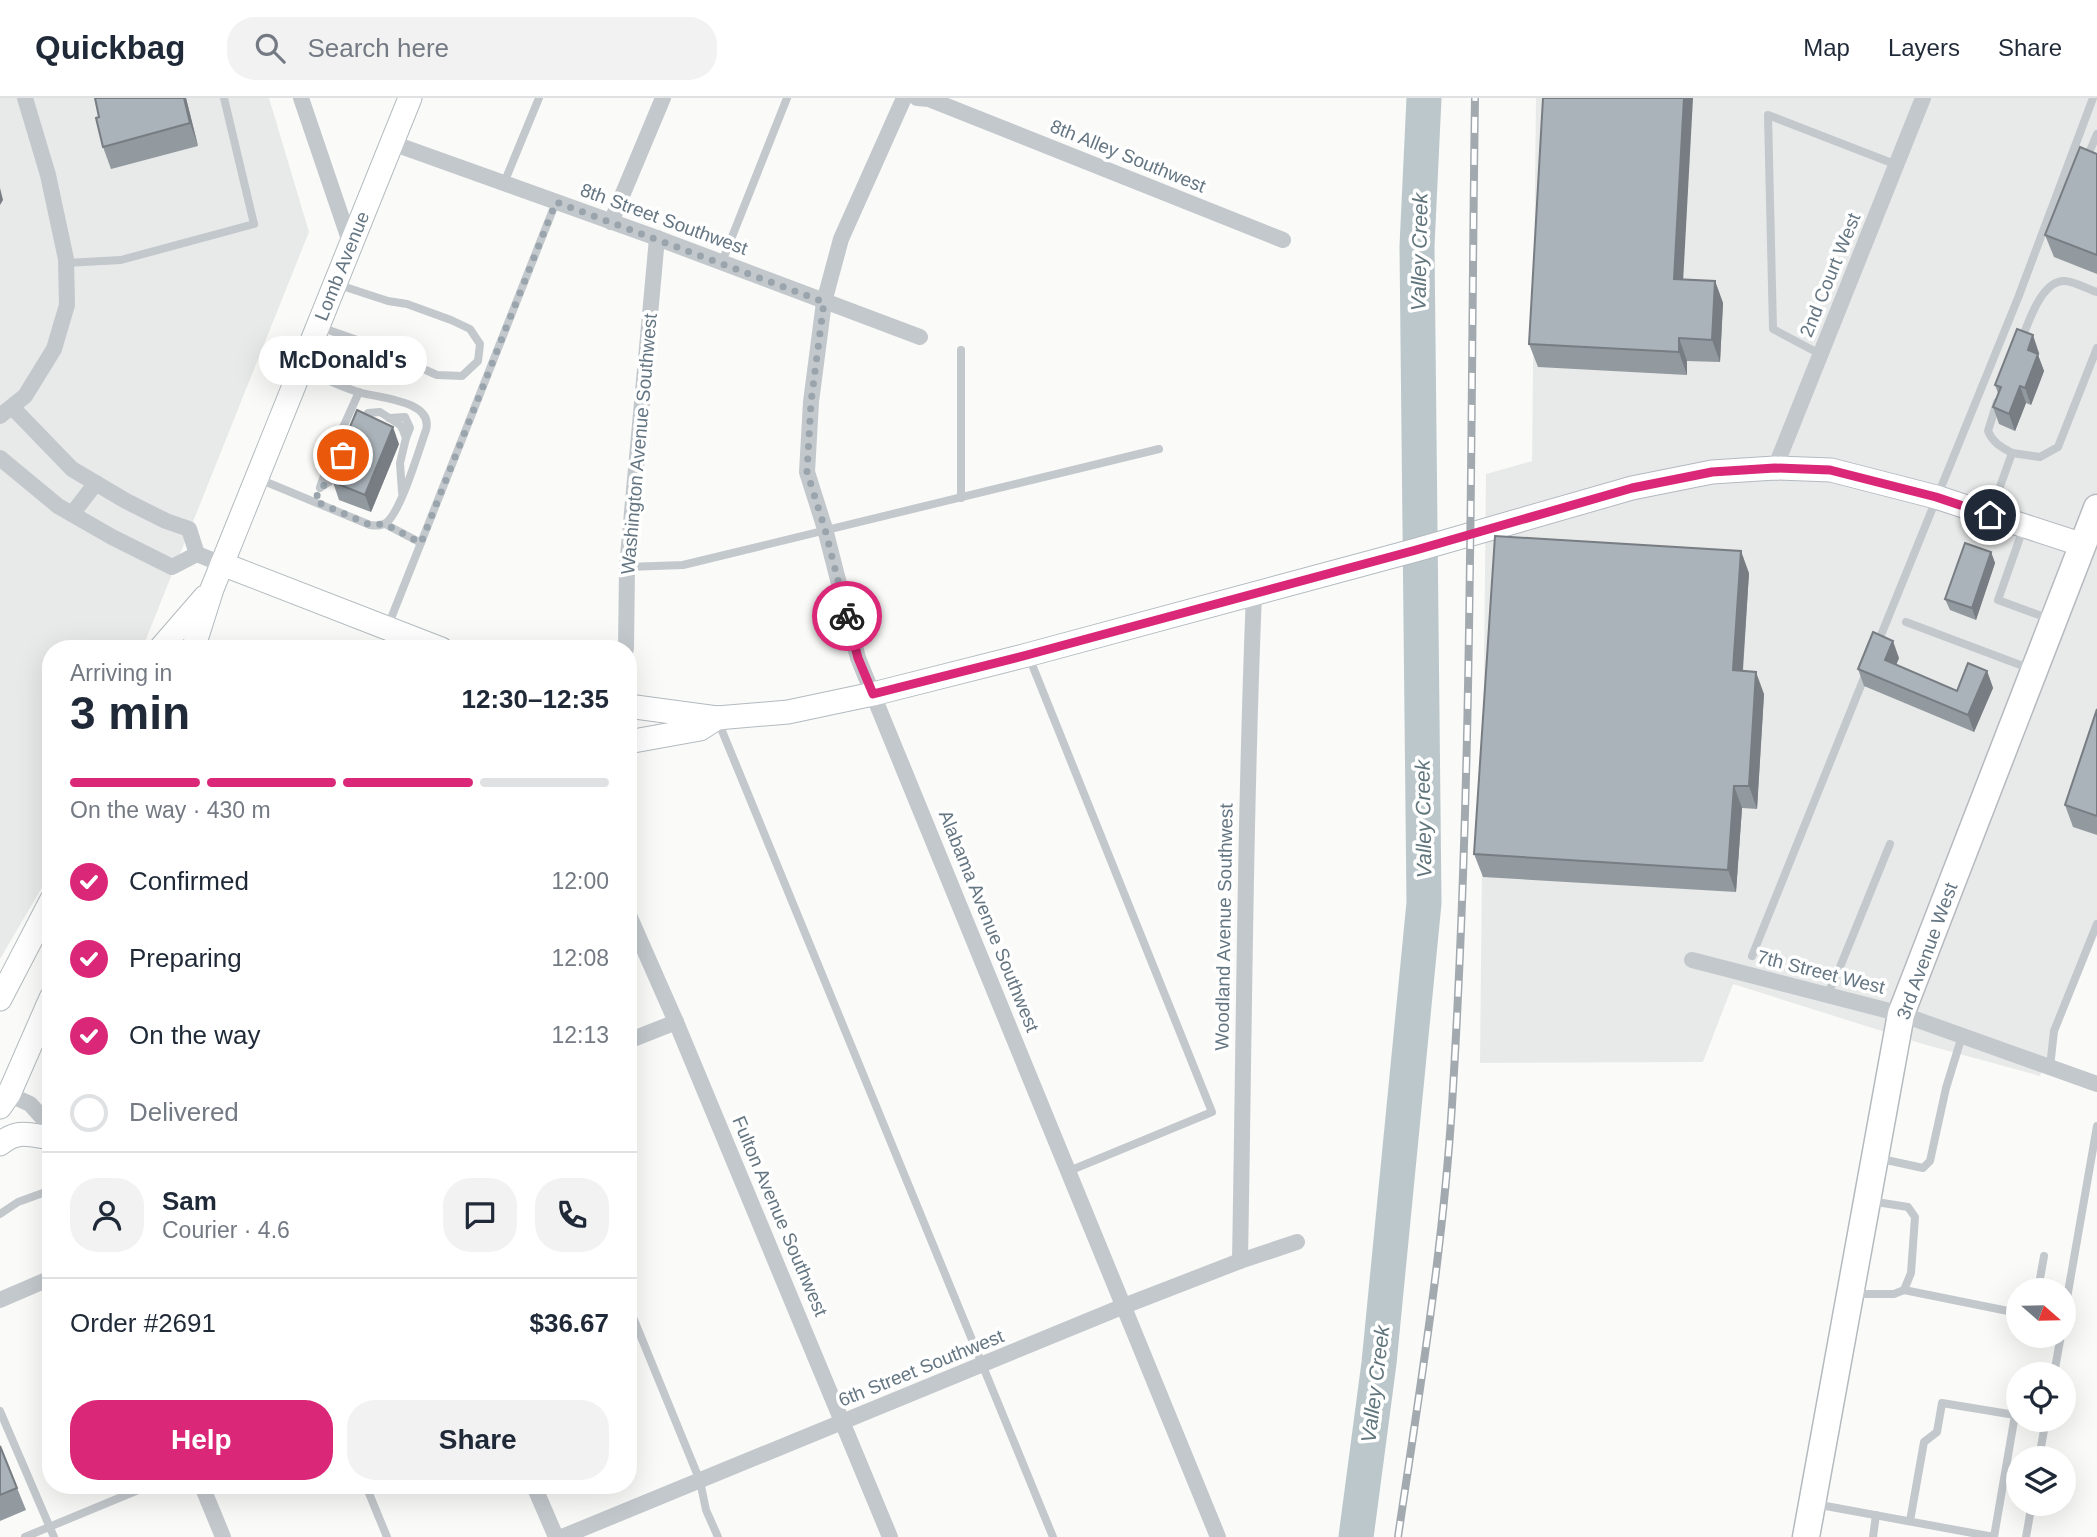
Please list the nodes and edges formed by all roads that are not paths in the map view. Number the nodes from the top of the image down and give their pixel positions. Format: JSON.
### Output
{"nodes":[{"id":1,"x":26,"y":98,"type":"edge"},
{"id":2,"x":224,"y":98,"type":"edge"},
{"id":3,"x":301,"y":98,"type":"edge"},
{"id":4,"x":410,"y":98,"type":"edge"},
{"id":5,"x":539,"y":98,"type":"edge"},
{"id":6,"x":663,"y":98,"type":"edge"},
{"id":7,"x":788,"y":98,"type":"edge"},
{"id":8,"x":904,"y":98,"type":"edge"},
{"id":9,"x":917,"y":98,"type":"edge"},
{"id":10,"x":1923,"y":98,"type":"edge"},
{"id":11,"x":2093,"y":98,"type":"edge"},
{"id":12,"x":2096,"y":140,"type":"edge"},
{"id":13,"x":392,"y":143,"type":"junction"},
{"id":14,"x":2084,"y":164,"type":"edge"},
{"id":15,"x":1897,"y":165,"type":"junction"},
{"id":16,"x":504,"y":183,"type":"junction"},
{"id":17,"x":556,"y":202,"type":"junction"},
{"id":18,"x":611,"y":222,"type":"junction"},
{"id":19,"x":657,"y":238,"type":"junction"},
{"id":20,"x":1283,"y":240,"type":"dead end"},
{"id":21,"x":351,"y":245,"type":"junction"},
{"id":22,"x":722,"y":262,"type":"junction"},
{"id":23,"x":66,"y":263,"type":"junction"},
{"id":24,"x":334,"y":283,"type":"junction"},
{"id":25,"x":2097,"y":292,"type":"edge"},
{"id":26,"x":824,"y":302,"type":"junction"},
{"id":27,"x":317,"y":326,"type":"junction"},
{"id":28,"x":920,"y":337,"type":"dead end"},
{"id":29,"x":2097,"y":348,"type":"edge"},
{"id":30,"x":961,"y":350,"type":"dead end"},
{"id":31,"x":1821,"y":355,"type":"junction"},
{"id":32,"x":2016,"y":355,"type":"edge"},
{"id":33,"x":301,"y":368,"type":"junction"},
{"id":34,"x":2002,"y":390,"type":"edge"},
{"id":35,"x":359,"y":392,"type":"junction"},
{"id":36,"x":6,"y":412,"type":"edge"},
{"id":37,"x":353,"y":432,"type":"edge"},
{"id":38,"x":1159,"y":449,"type":"dead end"},
{"id":39,"x":2012,"y":453,"type":"junction"},
{"id":40,"x":343,"y":455,"type":"edge"},
{"id":41,"x":0,"y":458,"type":"edge"},
{"id":42,"x":1775,"y":468,"type":"junction"},
{"id":43,"x":257,"y":478,"type":"junction"},
{"id":44,"x":96,"y":483,"type":"junction"},
{"id":45,"x":320,"y":488,"type":"junction"},
{"id":46,"x":403,"y":495,"type":"junction"},
{"id":47,"x":1936,"y":497,"type":"junction"},
{"id":48,"x":961,"y":498,"type":"junction"},
{"id":49,"x":315,"y":501,"type":"junction"},
{"id":50,"x":2097,"y":508,"type":"edge"},
{"id":51,"x":72,"y":514,"type":"junction"},
{"id":52,"x":1990,"y":515,"type":"junction"},
{"id":53,"x":385,"y":524,"type":"junction"},
{"id":54,"x":2024,"y":526,"type":"junction"},
{"id":55,"x":825,"y":529,"type":"junction"},
{"id":56,"x":421,"y":543,"type":"junction"},
{"id":57,"x":2090,"y":547,"type":"edge"},
{"id":58,"x":197,"y":554,"type":"junction"},
{"id":59,"x":222,"y":564,"type":"junction"},
{"id":60,"x":627,"y":567,"type":"junction"},
{"id":61,"x":212,"y":589,"type":"junction"},
{"id":62,"x":1254,"y":593,"type":"junction"},
{"id":63,"x":2053,"y":620,"type":"junction"},
{"id":64,"x":1906,"y":622,"type":"dead end"},
{"id":65,"x":387,"y":628,"type":"junction"},
{"id":66,"x":168,"y":640,"type":"edge"},
{"id":67,"x":196,"y":640,"type":"edge"},
{"id":68,"x":418,"y":640,"type":"edge"},
{"id":69,"x":626,"y":640,"type":"edge"},
{"id":70,"x":1875,"y":650,"type":"edge"},
{"id":71,"x":1027,"y":655,"type":"junction"},
{"id":72,"x":1870,"y":663,"type":"edge"},
{"id":73,"x":2034,"y":670,"type":"junction"},
{"id":74,"x":873,"y":694,"type":"junction"},
{"id":75,"x":637,"y":707,"type":"edge"},
{"id":76,"x":717,"y":718,"type":"junction"},
{"id":77,"x":637,"y":740,"type":"edge"},
{"id":78,"x":1890,"y":844,"type":"dead end"},
{"id":79,"x":42,"y":918,"type":"edge"},
{"id":80,"x":2097,"y":925,"type":"edge"},
{"id":81,"x":637,"y":933,"type":"edge"},
{"id":82,"x":1752,"y":956,"type":"dead end"},
{"id":83,"x":1692,"y":960,"type":"dead end"},
{"id":84,"x":1827,"y":995,"type":"junction"},
{"id":85,"x":0,"y":999,"type":"edge"},
{"id":86,"x":1901,"y":1014,"type":"junction"},
{"id":87,"x":42,"y":1019,"type":"edge"},
{"id":88,"x":676,"y":1022,"type":"junction"},
{"id":89,"x":1962,"y":1035,"type":"junction"},
{"id":90,"x":637,"y":1037,"type":"edge"},
{"id":91,"x":2050,"y":1067,"type":"junction"},
{"id":92,"x":2097,"y":1084,"type":"edge"},
{"id":93,"x":3,"y":1097,"type":"edge"},
{"id":94,"x":42,"y":1117,"type":"edge"},
{"id":95,"x":2097,"y":1126,"type":"edge"},
{"id":96,"x":42,"y":1136,"type":"edge"},
{"id":97,"x":0,"y":1144,"type":"edge"},
{"id":98,"x":1875,"y":1157,"type":"junction"},
{"id":99,"x":1069,"y":1171,"type":"junction"},
{"id":100,"x":42,"y":1193,"type":"edge"},
{"id":101,"x":1867,"y":1200,"type":"junction"},
{"id":102,"x":0,"y":1214,"type":"edge"},
{"id":103,"x":1297,"y":1242,"type":"dead end"},
{"id":104,"x":2044,"y":1256,"type":"dead end"},
{"id":105,"x":1240,"y":1261,"type":"junction"},
{"id":106,"x":2040,"y":1278,"type":"edge"},
{"id":107,"x":2070,"y":1278,"type":"edge"},
{"id":108,"x":42,"y":1282,"type":"edge"},
{"id":109,"x":1904,"y":1290,"type":"junction"},
{"id":110,"x":1850,"y":1294,"type":"junction"},
{"id":111,"x":0,"y":1300,"type":"edge"},
{"id":112,"x":1124,"y":1306,"type":"junction"},
{"id":113,"x":2006,"y":1311,"type":"edge"},
{"id":114,"x":637,"y":1327,"type":"edge"},
{"id":115,"x":982,"y":1365,"type":"junction"},
{"id":116,"x":0,"y":1411,"type":"edge"},
{"id":117,"x":842,"y":1423,"type":"junction"},
{"id":118,"x":700,"y":1481,"type":"junction"},
{"id":119,"x":129,"y":1494,"type":"edge"},
{"id":120,"x":205,"y":1494,"type":"edge"},
{"id":121,"x":369,"y":1494,"type":"edge"},
{"id":122,"x":537,"y":1494,"type":"edge"},
{"id":123,"x":1812,"y":1504,"type":"junction"},
{"id":124,"x":1877,"y":1515,"type":"junction"},
{"id":125,"x":2030,"y":1516,"type":"edge"},
{"id":126,"x":1910,"y":1521,"type":"junction"},
{"id":127,"x":50,"y":1527,"type":"junction"},
{"id":128,"x":25,"y":1537,"type":"edge"},
{"id":129,"x":54,"y":1537,"type":"edge"},
{"id":130,"x":223,"y":1537,"type":"edge"},
{"id":131,"x":387,"y":1537,"type":"edge"},
{"id":132,"x":556,"y":1537,"type":"edge"},
{"id":133,"x":562,"y":1537,"type":"edge"},
{"id":134,"x":718,"y":1537,"type":"edge"},
{"id":135,"x":890,"y":1537,"type":"edge"},
{"id":136,"x":1053,"y":1537,"type":"edge"},
{"id":137,"x":1218,"y":1537,"type":"edge"},
{"id":138,"x":1806,"y":1537,"type":"edge"},
{"id":139,"x":1872,"y":1537,"type":"edge"},
{"id":140,"x":2026,"y":1537,"type":"edge"}],
"edges":[{"from":1,"to":23,"type":"street"},
{"from":2,"to":23,"type":"lane"},
{"from":3,"to":21,"type":"street"},
{"from":4,"to":13,"type":"main road","name":"Lomb Avenue"},
{"from":5,"to":16,"type":"lane"},
{"from":6,"to":18,"type":"street"},
{"from":7,"to":22,"type":"lane"},
{"from":8,"to":26,"type":"street","name":"Alabama Avenue Southwest"},
{"from":9,"to":20,"type":"street","name":"8th Alley Southwest"},
{"from":10,"to":15,"type":"street","name":"2nd Court West"},
{"from":11,"to":47,"type":"lane"},
{"from":12,"to":14,"type":"lane"},
{"from":13,"to":16,"type":"street","name":"8th Street Southwest"},
{"from":13,"to":21,"type":"main road","name":"Lomb Avenue"},
{"from":15,"to":31,"type":"street","name":"2nd Court West"},
{"from":15,"to":31,"type":"lane"},
{"from":16,"to":17,"type":"street","name":"8th Street Southwest"},
{"from":17,"to":18,"type":"street","name":"8th Street Southwest"},
{"from":17,"to":56,"type":"lane"},
{"from":18,"to":19,"type":"street","name":"8th Street Southwest"},
{"from":19,"to":22,"type":"street","name":"8th Street Southwest"},
{"from":19,"to":60,"type":"street","name":"Washington Avenue Southwest"},
{"from":21,"to":24,"type":"main road","name":"Lomb Avenue"},
{"from":22,"to":26,"type":"street","name":"8th Street Southwest"},
{"from":23,"to":36,"type":"street"},
{"from":24,"to":27,"type":"main road","name":"Lomb Avenue"},
{"from":24,"to":27,"type":"lane"},
{"from":25,"to":32,"type":"lane"},
{"from":26,"to":28,"type":"street","name":"8th Street Southwest"},
{"from":26,"to":55,"type":"street","name":"Alabama Avenue Southwest"},
{"from":27,"to":33,"type":"main road","name":"Lomb Avenue"},
{"from":29,"to":39,"type":"lane"},
{"from":30,"to":48,"type":"lane"},
{"from":31,"to":42,"type":"street","name":"2nd Court West"},
{"from":33,"to":35,"type":"lane"},
{"from":33,"to":43,"type":"main road","name":"Lomb Avenue"},
{"from":34,"to":39,"type":"lane"},
{"from":35,"to":45,"type":"lane"},
{"from":35,"to":46,"type":"lane"},
{"from":36,"to":44,"type":"street"},
{"from":37,"to":46,"type":"lane"},
{"from":38,"to":48,"type":"lane"},
{"from":39,"to":52,"type":"lane"},
{"from":40,"to":45,"type":"lane"},
{"from":41,"to":51,"type":"street"},
{"from":42,"to":47,"type":"main road"},
{"from":42,"to":62,"type":"main road"},
{"from":43,"to":49,"type":"lane"},
{"from":43,"to":59,"type":"main road","name":"Lomb Avenue"},
{"from":44,"to":51,"type":"street"},
{"from":44,"to":58,"type":"street"},
{"from":45,"to":49,"type":"lane"},
{"from":46,"to":53,"type":"lane"},
{"from":47,"to":52,"type":"main road"},
{"from":47,"to":70,"type":"lane"},
{"from":48,"to":55,"type":"lane"},
{"from":49,"to":53,"type":"lane"},
{"from":50,"to":57,"type":"main road","name":"3rd Avenue West"},
{"from":51,"to":58,"type":"street"},
{"from":52,"to":54,"type":"main road"},
{"from":53,"to":56,"type":"lane"},
{"from":54,"to":57,"type":"main road"},
{"from":54,"to":63,"type":"lane"},
{"from":55,"to":60,"type":"lane"},
{"from":55,"to":74,"type":"street","name":"Alabama Avenue Southwest"},
{"from":56,"to":65,"type":"lane"},
{"from":57,"to":63,"type":"main road","name":"3rd Avenue West"},
{"from":58,"to":59,"type":"street"},
{"from":59,"to":61,"type":"main road","name":"Lomb Avenue"},
{"from":59,"to":65,"type":"main road"},
{"from":60,"to":69,"type":"street","name":"Washington Avenue Southwest"},
{"from":61,"to":66,"type":"main road","name":"Lomb Avenue"},
{"from":61,"to":67,"type":"main road","name":"Lomb Avenue"},
{"from":62,"to":71,"type":"main road"},
{"from":62,"to":105,"type":"street","name":"Woodland Avenue Southwest"},
{"from":63,"to":73,"type":"main road","name":"3rd Avenue West"},
{"from":64,"to":73,"type":"lane"},
{"from":65,"to":68,"type":"main road"},
{"from":71,"to":74,"type":"main road"},
{"from":71,"to":99,"type":"lane"},
{"from":72,"to":82,"type":"lane"},
{"from":73,"to":86,"type":"main road","name":"3rd Avenue West"},
{"from":74,"to":76,"type":"main road"},
{"from":74,"to":99,"type":"street","name":"Alabama Avenue Southwest"},
{"from":75,"to":76,"type":"main road"},
{"from":76,"to":77,"type":"main road"},
{"from":76,"to":115,"type":"lane"},
{"from":78,"to":84,"type":"lane"},
{"from":79,"to":85,"type":"main road"},
{"from":80,"to":91,"type":"lane"},
{"from":81,"to":88,"type":"street","name":"Fulton Avenue Southwest"},
{"from":83,"to":84,"type":"street","name":"7th Street West"},
{"from":84,"to":86,"type":"street","name":"7th Street West"},
{"from":86,"to":89,"type":"street","name":"7th Street West"},
{"from":86,"to":98,"type":"main road","name":"3rd Avenue West"},
{"from":87,"to":93,"type":"main road"},
{"from":88,"to":90,"type":"street"},
{"from":88,"to":117,"type":"street","name":"Fulton Avenue Southwest"},
{"from":89,"to":91,"type":"street","name":"7th Street West"},
{"from":89,"to":98,"type":"lane"},
{"from":91,"to":92,"type":"street","name":"7th Street West"},
{"from":93,"to":94,"type":"street"},
{"from":95,"to":107,"type":"lane"},
{"from":96,"to":97,"type":"main road"},
{"from":98,"to":101,"type":"main road","name":"3rd Avenue West"},
{"from":99,"to":112,"type":"street","name":"Alabama Avenue Southwest"},
{"from":100,"to":102,"type":"lane"},
{"from":101,"to":109,"type":"lane"},
{"from":101,"to":110,"type":"main road","name":"3rd Avenue West"},
{"from":103,"to":105,"type":"street","name":"6th Street Southwest"},
{"from":104,"to":106,"type":"lane"},
{"from":105,"to":112,"type":"street","name":"6th Street Southwest"},
{"from":108,"to":111,"type":"street"},
{"from":109,"to":110,"type":"lane"},
{"from":109,"to":113,"type":"lane"},
{"from":110,"to":123,"type":"main road","name":"3rd Avenue West"},
{"from":112,"to":115,"type":"street","name":"6th Street Southwest"},
{"from":112,"to":137,"type":"street","name":"Alabama Avenue Southwest"},
{"from":114,"to":118,"type":"lane"},
{"from":115,"to":117,"type":"street","name":"6th Street Southwest"},
{"from":115,"to":136,"type":"lane"},
{"from":116,"to":127,"type":"lane"},
{"from":117,"to":118,"type":"street","name":"6th Street Southwest"},
{"from":117,"to":135,"type":"street","name":"Fulton Avenue Southwest"},
{"from":118,"to":133,"type":"street","name":"6th Street Southwest"},
{"from":118,"to":134,"type":"lane"},
{"from":119,"to":127,"type":"lane"},
{"from":120,"to":130,"type":"street"},
{"from":121,"to":131,"type":"lane"},
{"from":122,"to":132,"type":"street"},
{"from":123,"to":124,"type":"lane"},
{"from":123,"to":138,"type":"main road","name":"3rd Avenue West"},
{"from":124,"to":126,"type":"lane"},
{"from":124,"to":139,"type":"lane"},
{"from":125,"to":140,"type":"lane"},
{"from":126,"to":126,"type":"lane"},
{"from":127,"to":128,"type":"lane"},
{"from":127,"to":129,"type":"lane"}]}
